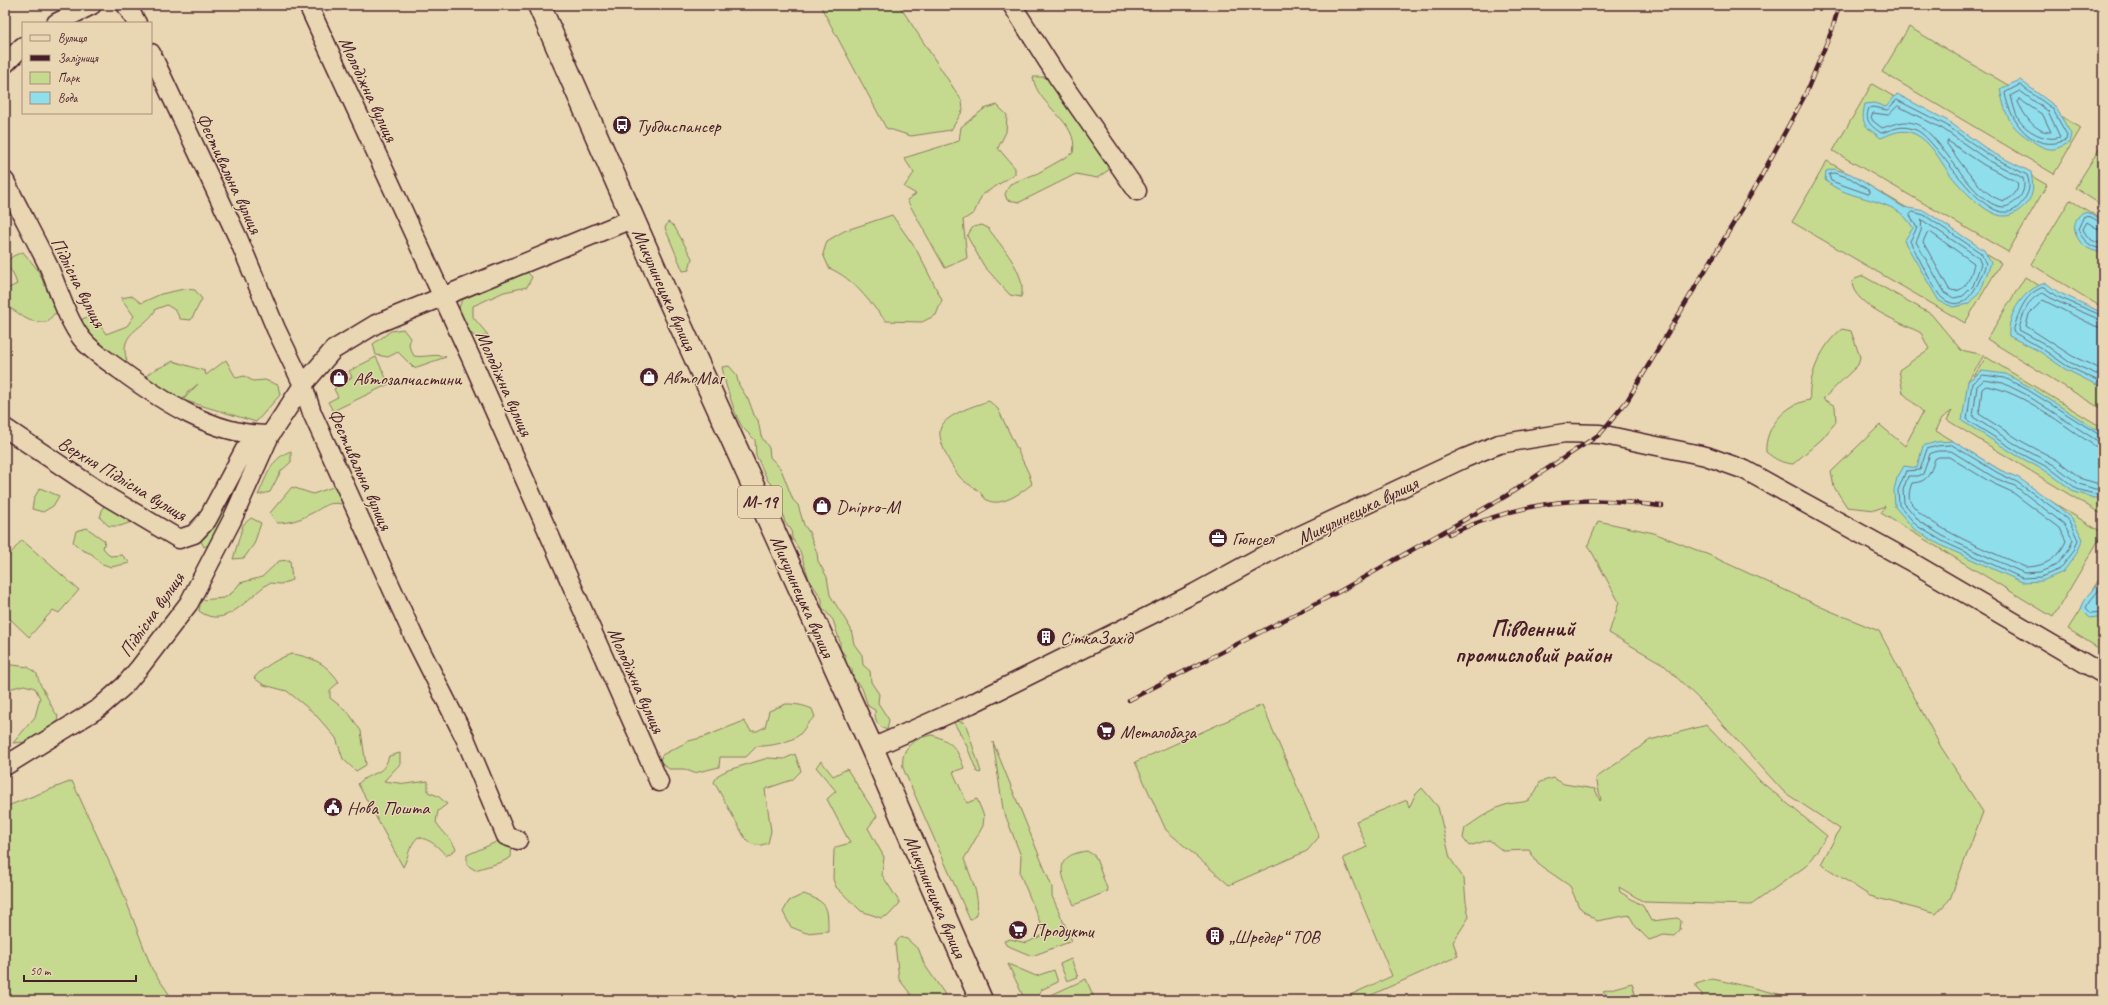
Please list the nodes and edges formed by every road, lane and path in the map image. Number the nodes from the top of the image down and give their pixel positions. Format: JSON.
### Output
{"nodes":[{"id":1,"x":92,"y":5,"type":"edge"},
{"id":2,"x":126,"y":5,"type":"edge"},
{"id":3,"x":308,"y":5,"type":"edge"},
{"id":4,"x":539,"y":5,"type":"edge"},
{"id":5,"x":1012,"y":5,"type":"edge"},
{"id":6,"x":58,"y":22,"type":"edge"},
{"id":7,"x":136,"y":22,"type":"edge"},
{"id":8,"x":22,"y":47,"type":"edge"},
{"id":9,"x":152,"y":55,"type":"edge"},
{"id":10,"x":5,"y":64,"type":"edge"},
{"id":11,"x":5,"y":181,"type":"edge"},
{"id":12,"x":1137,"y":191,"type":"dead end"},
{"id":13,"x":634,"y":218,"type":"junction"},
{"id":14,"x":443,"y":297,"type":"junction"},
{"id":15,"x":303,"y":384,"type":"junction"},
{"id":16,"x":5,"y":428,"type":"edge"},
{"id":17,"x":270,"y":435,"type":"junction"},
{"id":18,"x":2103,"y":674,"type":"edge"},
{"id":19,"x":872,"y":748,"type":"junction"},
{"id":20,"x":5,"y":766,"type":"edge"},
{"id":21,"x":659,"y":782,"type":"dead end"},
{"id":22,"x":512,"y":838,"type":"dead end"},
{"id":23,"x":980,"y":1000,"type":"edge"}],
"edges":[{"from":1,"to":6,"type":"street"},
{"from":2,"to":7,"type":"street"},
{"from":3,"to":14,"type":"street","name":"Молодіжна вулиця"},
{"from":4,"to":13,"type":"highway","name":"Микулинецька вулиця","number":"М-19"},
{"from":5,"to":12,"type":"street"},
{"from":8,"to":10,"type":"street"},
{"from":9,"to":15,"type":"street","name":"Фестивальна вулиця"},
{"from":11,"to":17,"type":"street","name":"Підлісна вулиця"},
{"from":13,"to":14,"type":"street","name":"Підлісна вулиця"},
{"from":13,"to":19,"type":"highway","name":"Микулинецька вулиця","number":"М-19"},
{"from":14,"to":15,"type":"street","name":"Підлісна вулиця"},
{"from":14,"to":21,"type":"street","name":"Молодіжна вулиця"},
{"from":15,"to":17,"type":"street","name":"Підлісна вулиця"},
{"from":15,"to":22,"type":"street","name":"Фестивальна вулиця"},
{"from":16,"to":17,"type":"street","name":"Верхня Підлісна вулиця"},
{"from":17,"to":20,"type":"street","name":"Підлісна вулиця"},
{"from":18,"to":19,"type":"street","name":"Микулинецька вулиця"},
{"from":19,"to":23,"type":"highway","name":"Микулинецька вулиця","number":"М-19"}]}
